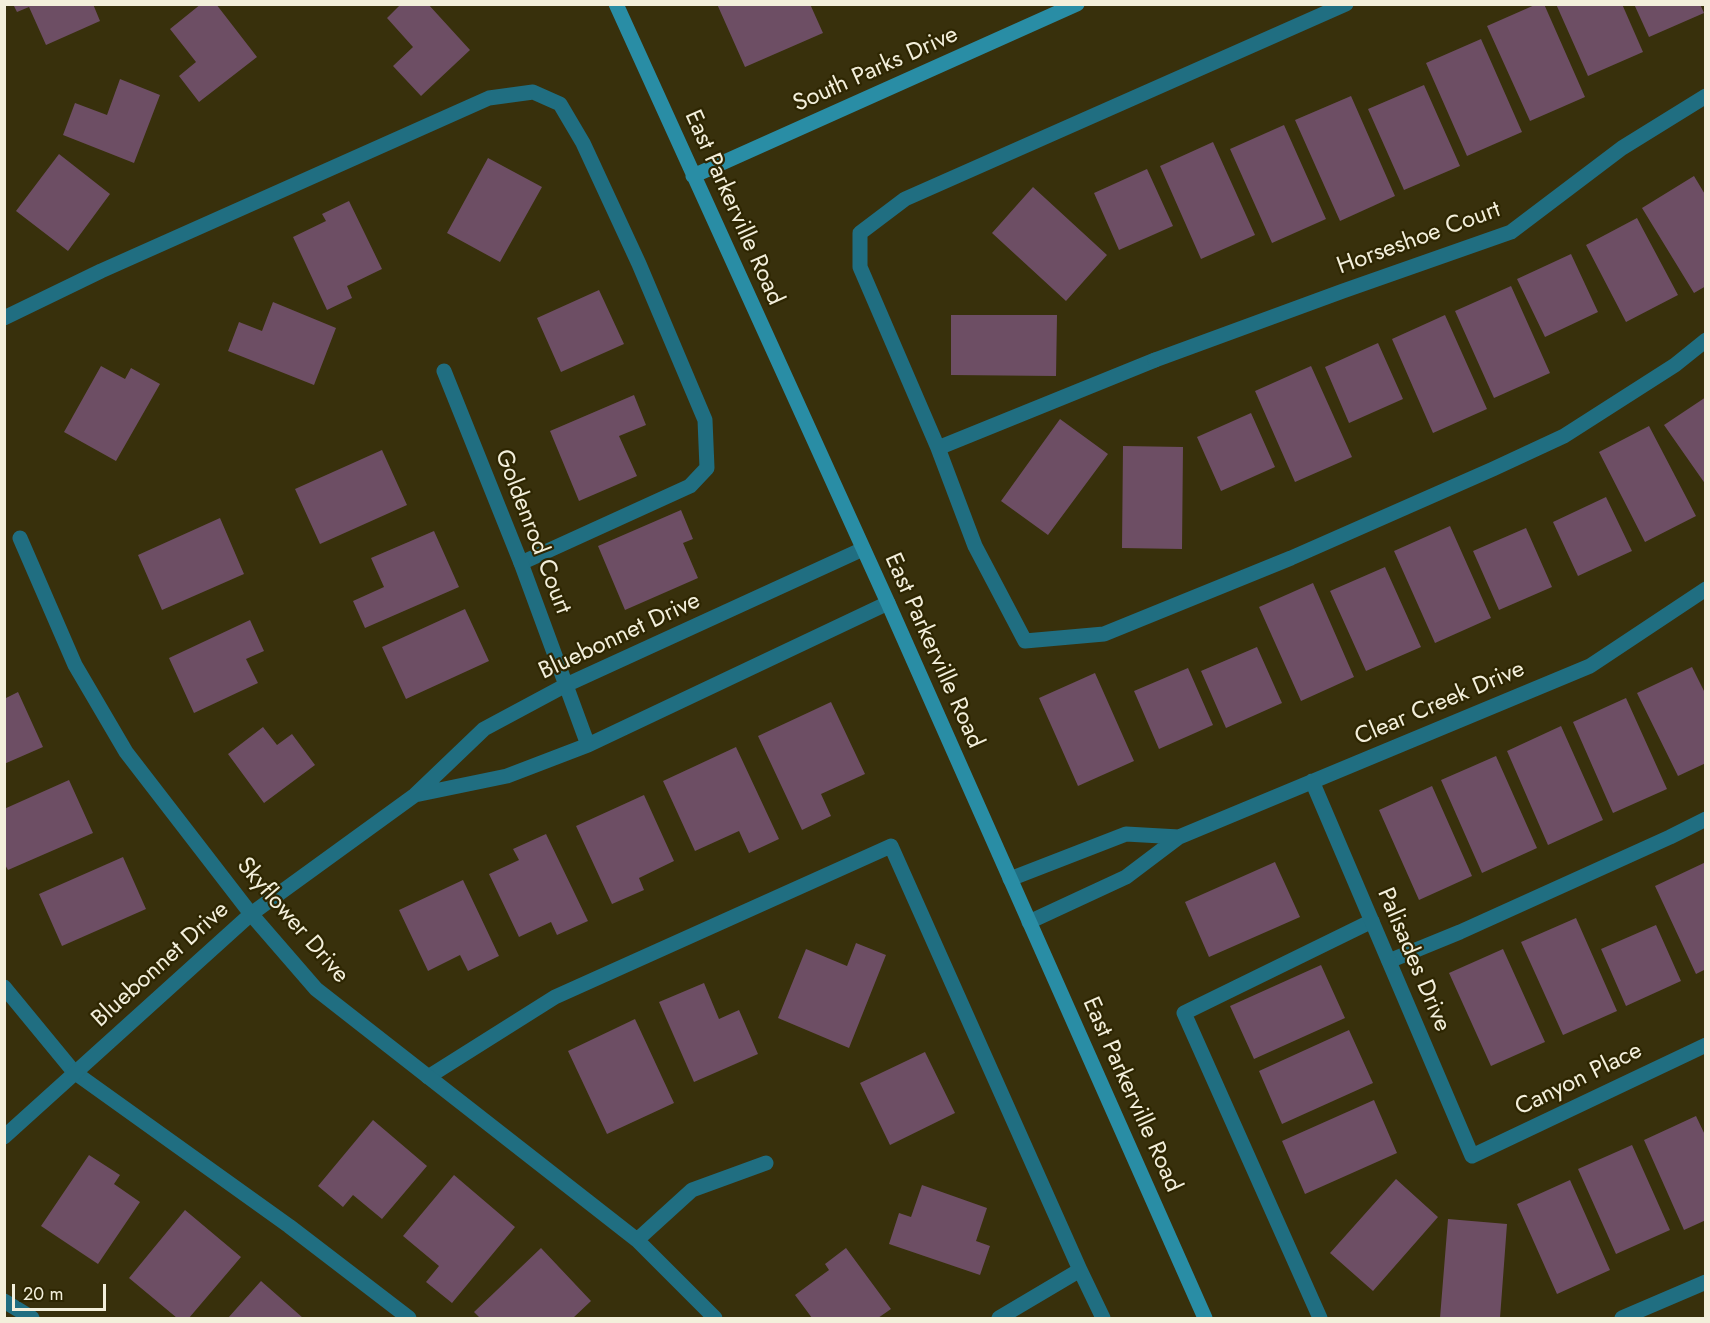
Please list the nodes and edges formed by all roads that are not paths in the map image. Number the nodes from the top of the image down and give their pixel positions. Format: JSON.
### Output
{"nodes":[{"id":1,"x":616,"y":4,"type":"edge"},
{"id":2,"x":1077,"y":4,"type":"edge"},
{"id":3,"x":1346,"y":4,"type":"edge"},
{"id":4,"x":1706,"y":96,"type":"edge"},
{"id":5,"x":693,"y":176,"type":"junction"},
{"id":6,"x":4,"y":318,"type":"edge"},
{"id":7,"x":1706,"y":340,"type":"edge"},
{"id":8,"x":444,"y":371,"type":"dead end"},
{"id":9,"x":938,"y":448,"type":"junction"},
{"id":10,"x":20,"y":538,"type":"dead end"},
{"id":11,"x":863,"y":549,"type":"junction"},
{"id":12,"x":521,"y":563,"type":"junction"},
{"id":13,"x":1706,"y":589,"type":"edge"},
{"id":14,"x":888,"y":603,"type":"junction"},
{"id":15,"x":566,"y":686,"type":"junction"},
{"id":16,"x":588,"y":744,"type":"junction"},
{"id":17,"x":1312,"y":781,"type":"junction"},
{"id":18,"x":415,"y":795,"type":"junction"},
{"id":19,"x":1706,"y":819,"type":"edge"},
{"id":20,"x":1179,"y":837,"type":"junction"},
{"id":21,"x":1010,"y":879,"type":"junction"},
{"id":22,"x":251,"y":914,"type":"junction"},
{"id":23,"x":1372,"y":921,"type":"junction"},
{"id":24,"x":1029,"y":922,"type":"junction"},
{"id":25,"x":1389,"y":961,"type":"junction"},
{"id":26,"x":4,"y":987,"type":"edge"},
{"id":27,"x":1706,"y":1045,"type":"edge"},
{"id":28,"x":74,"y":1072,"type":"junction"},
{"id":29,"x":428,"y":1077,"type":"junction"},
{"id":30,"x":4,"y":1137,"type":"edge"},
{"id":31,"x":1472,"y":1156,"type":"joint"},
{"id":32,"x":766,"y":1163,"type":"dead end"},
{"id":33,"x":637,"y":1240,"type":"junction"},
{"id":34,"x":1080,"y":1270,"type":"junction"},
{"id":35,"x":1706,"y":1282,"type":"edge"},
{"id":36,"x":4,"y":1301,"type":"edge"},
{"id":37,"x":32,"y":1318,"type":"edge"},
{"id":38,"x":409,"y":1318,"type":"edge"},
{"id":39,"x":715,"y":1318,"type":"edge"},
{"id":40,"x":999,"y":1318,"type":"edge"},
{"id":41,"x":1102,"y":1318,"type":"edge"},
{"id":42,"x":1205,"y":1318,"type":"edge"},
{"id":43,"x":1320,"y":1318,"type":"edge"},
{"id":44,"x":1622,"y":1318,"type":"edge"}],
"edges":[{"from":1,"to":5,"type":"main road","name":"East Parkerville Road"},
{"from":2,"to":5,"type":"main road","name":"South Parks Drive"},
{"from":3,"to":9,"type":"street"},
{"from":4,"to":9,"type":"street","name":"Horseshoe Court"},
{"from":5,"to":11,"type":"main road","name":"East Parkerville Road"},
{"from":6,"to":12,"type":"street"},
{"from":7,"to":9,"type":"street"},
{"from":8,"to":12,"type":"street","name":"Goldenrod Court"},
{"from":10,"to":22,"type":"street","name":"Skyflower Drive"},
{"from":11,"to":14,"type":"main road","name":"East Parkerville Road"},
{"from":11,"to":15,"type":"street","name":"Bluebonnet Drive"},
{"from":12,"to":15,"type":"street","name":"Goldenrod Court"},
{"from":13,"to":17,"type":"street","name":"Clear Creek Drive"},
{"from":14,"to":16,"type":"street","name":"Bluebonnet Drive"},
{"from":14,"to":21,"type":"main road","name":"East Parkerville Road"},
{"from":15,"to":16,"type":"street","name":"Goldenrod Court"},
{"from":15,"to":18,"type":"street","name":"Bluebonnet Drive"},
{"from":16,"to":18,"type":"street","name":"Bluebonnet Drive"},
{"from":17,"to":20,"type":"street","name":"Clear Creek Drive"},
{"from":17,"to":23,"type":"street","name":"Palisades Drive"},
{"from":18,"to":22,"type":"street","name":"Bluebonnet Drive"},
{"from":19,"to":25,"type":"street"},
{"from":20,"to":21,"type":"street","name":"Clear Creek Drive"},
{"from":20,"to":24,"type":"street","name":"Clear Creek Drive"},
{"from":21,"to":24,"type":"main road","name":"East Parkerville Road"},
{"from":22,"to":28,"type":"street","name":"Bluebonnet Drive"},
{"from":22,"to":29,"type":"street","name":"Skyflower Drive"},
{"from":23,"to":25,"type":"street","name":"Palisades Drive"},
{"from":23,"to":43,"type":"street"},
{"from":24,"to":42,"type":"main road","name":"East Parkerville Road"},
{"from":25,"to":31,"type":"street","name":"Palisades Drive"},
{"from":26,"to":28,"type":"street"},
{"from":27,"to":31,"type":"street","name":"Canyon Place"},
{"from":28,"to":30,"type":"street","name":"Bluebonnet Drive"},
{"from":28,"to":38,"type":"street"},
{"from":29,"to":33,"type":"street","name":"Skyflower Drive"},
{"from":29,"to":34,"type":"street"},
{"from":32,"to":33,"type":"street"},
{"from":33,"to":39,"type":"street","name":"Skyflower Drive"},
{"from":34,"to":40,"type":"street"},
{"from":34,"to":41,"type":"street"},
{"from":35,"to":44,"type":"street"},
{"from":36,"to":37,"type":"street"}]}
